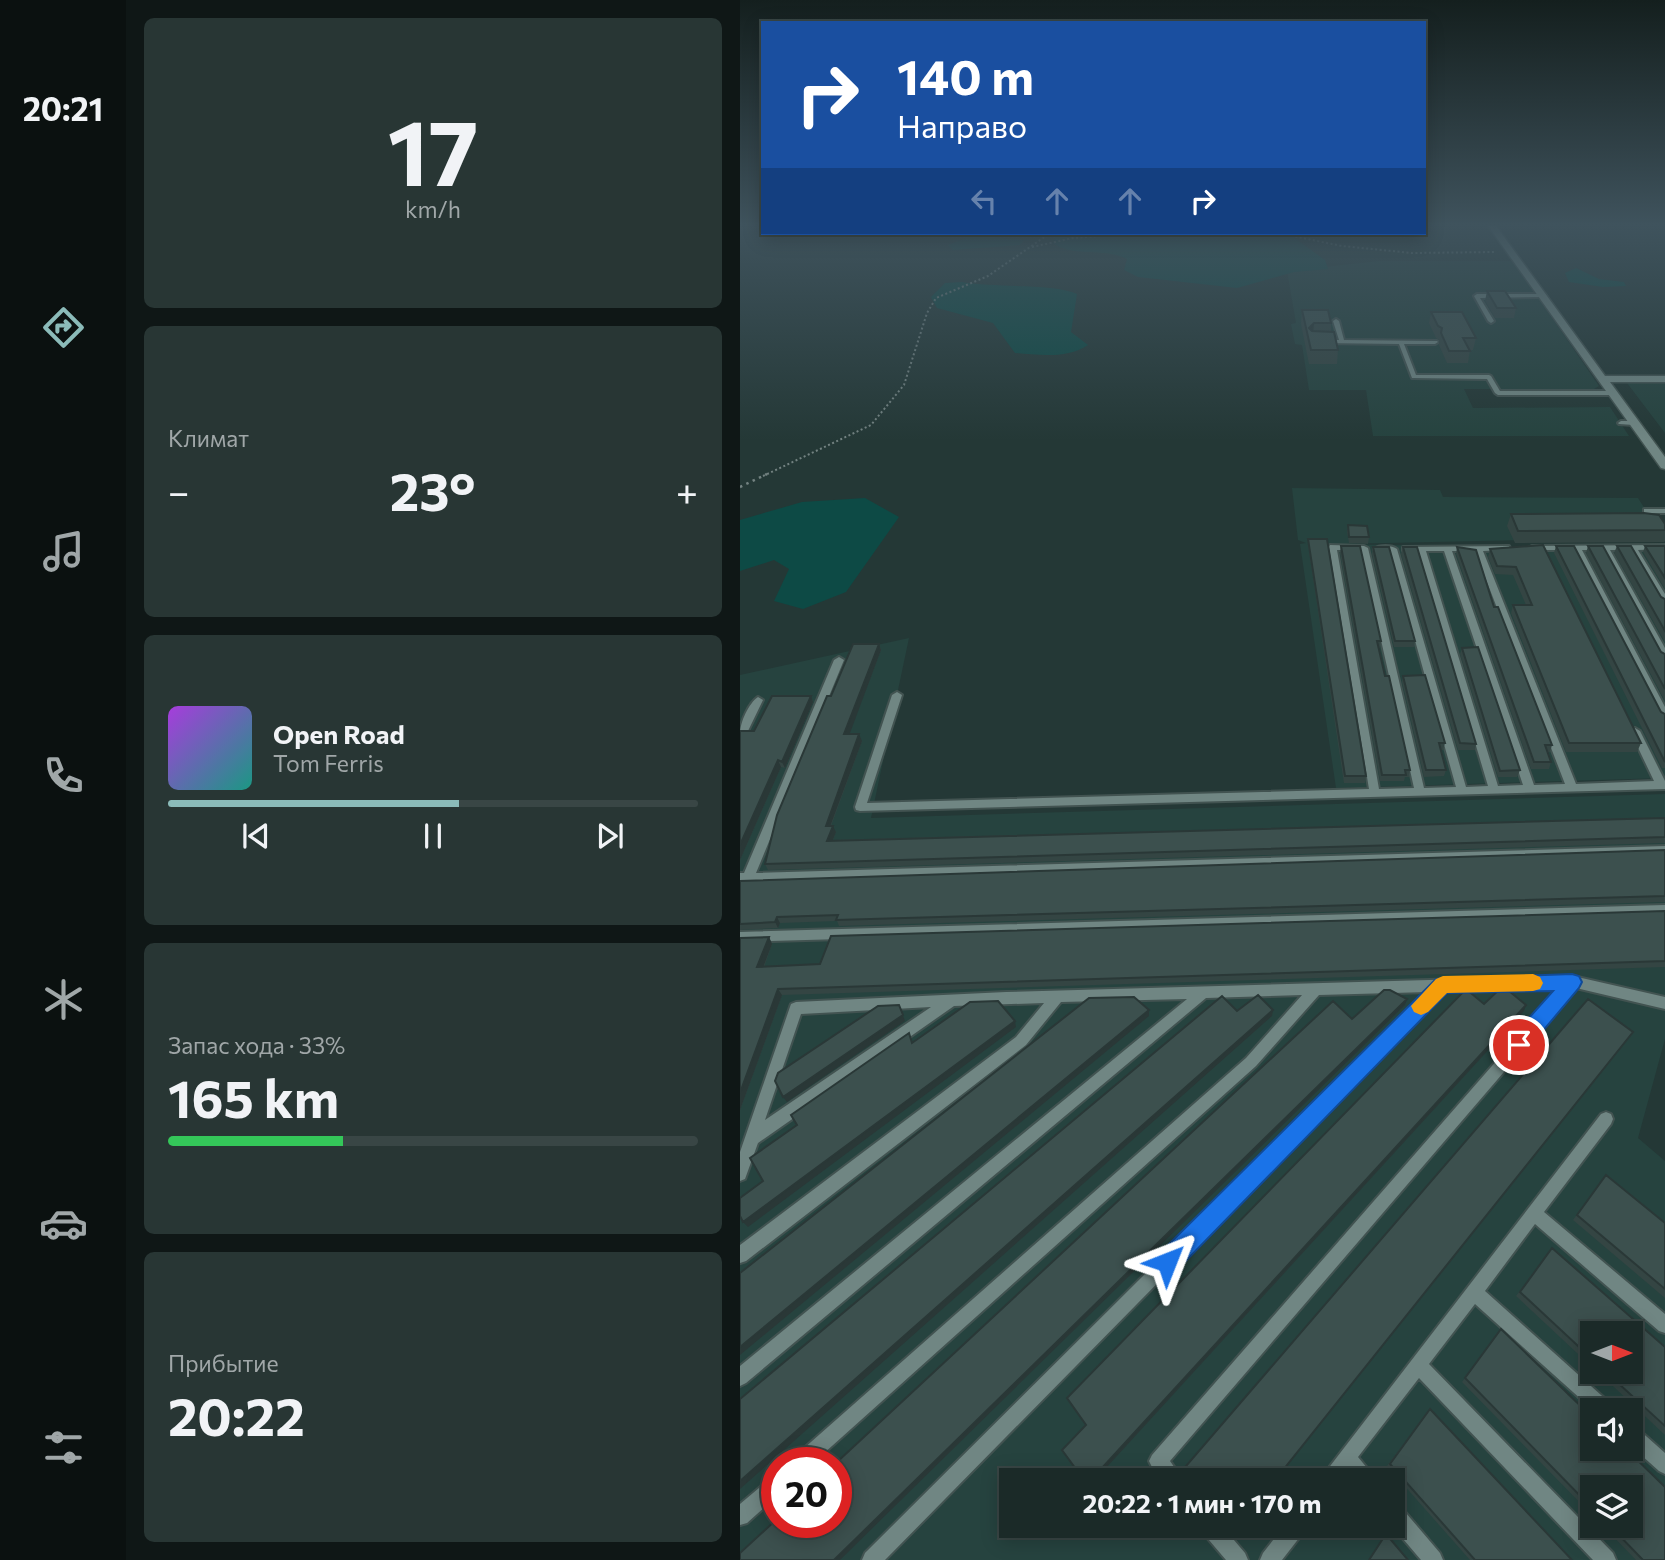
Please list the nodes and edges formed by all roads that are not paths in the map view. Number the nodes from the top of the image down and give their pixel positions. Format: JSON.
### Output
{"nodes":[{"id":1,"x":1545,"y":296,"type":"joint"},
{"id":2,"x":1336,"y":321,"type":"dead end"},
{"id":3,"x":1491,"y":321,"type":"dead end"},
{"id":4,"x":1313,"y":342,"type":"edge"},
{"id":5,"x":1342,"y":342,"type":"junction"},
{"id":6,"x":1401,"y":342,"type":"junction"},
{"id":7,"x":1435,"y":342,"type":"dead end"},
{"id":8,"x":1602,"y":379,"type":"junction"},
{"id":9,"x":1665,"y":379,"type":"edge"},
{"id":10,"x":1612,"y":393,"type":"junction"},
{"id":11,"x":1621,"y":423,"type":"dead end"},
{"id":12,"x":1634,"y":423,"type":"junction"},
{"id":13,"x":1665,"y":466,"type":"edge"},
{"id":14,"x":1647,"y":511,"type":"edge"},
{"id":15,"x":1665,"y":511,"type":"edge"},
{"id":16,"x":1661,"y":547,"type":"edge"},
{"id":17,"x":1364,"y":548,"type":"junction"},
{"id":18,"x":1544,"y":548,"type":"junction"},
{"id":19,"x":1577,"y":548,"type":"junction"},
{"id":20,"x":1605,"y":548,"type":"junction"},
{"id":21,"x":1633,"y":548,"type":"junction"},
{"id":22,"x":1393,"y":549,"type":"junction"},
{"id":23,"x":1421,"y":549,"type":"junction"},
{"id":24,"x":1446,"y":549,"type":"junction"},
{"id":25,"x":1478,"y":549,"type":"junction"},
{"id":26,"x":1665,"y":556,"type":"edge"},
{"id":27,"x":1551,"y":561,"type":"edge"},
{"id":28,"x":1665,"y":602,"type":"edge"},
{"id":29,"x":1665,"y":657,"type":"edge"},
{"id":30,"x":839,"y":660,"type":"dead end"},
{"id":31,"x":897,"y":695,"type":"dead end"},
{"id":32,"x":758,"y":700,"type":"dead end"},
{"id":33,"x":1665,"y":717,"type":"edge"},
{"id":34,"x":1630,"y":723,"type":"edge"},
{"id":35,"x":741,"y":733,"type":"edge"},
{"id":36,"x":1663,"y":785,"type":"edge"},
{"id":37,"x":1572,"y":788,"type":"junction"},
{"id":38,"x":1530,"y":789,"type":"junction"},
{"id":39,"x":1494,"y":790,"type":"junction"},
{"id":40,"x":1462,"y":791,"type":"junction"},
{"id":41,"x":1420,"y":792,"type":"junction"},
{"id":42,"x":1375,"y":794,"type":"junction"},
{"id":43,"x":1665,"y":850,"type":"edge"},
{"id":44,"x":744,"y":878,"type":"edge"},
{"id":45,"x":1665,"y":909,"type":"edge"},
{"id":46,"x":740,"y":937,"type":"edge"},
{"id":47,"x":1572,"y":982,"type":"junction"},
{"id":48,"x":1443,"y":985,"type":"junction"},
{"id":49,"x":1316,"y":988,"type":"junction"},
{"id":50,"x":1204,"y":992,"type":"junction"},
{"id":51,"x":1057,"y":997,"type":"junction"},
{"id":52,"x":951,"y":1001,"type":"junction"},
{"id":53,"x":1665,"y":1003,"type":"edge"},
{"id":54,"x":1606,"y":1119,"type":"dead end"},
{"id":55,"x":752,"y":1138,"type":"junction"},
{"id":56,"x":740,"y":1174,"type":"edge"},
{"id":57,"x":1534,"y":1213,"type":"junction"},
{"id":58,"x":740,"y":1255,"type":"edge"},
{"id":59,"x":1474,"y":1293,"type":"junction"},
{"id":60,"x":1665,"y":1325,"type":"edge"},
{"id":61,"x":1418,"y":1365,"type":"junction"},
{"id":62,"x":740,"y":1377,"type":"edge"},
{"id":63,"x":1592,"y":1398,"type":"edge"},
{"id":64,"x":1643,"y":1445,"type":"edge"},
{"id":65,"x":818,"y":1447,"type":"edge"},
{"id":66,"x":1347,"y":1458,"type":"junction"},
{"id":67,"x":1665,"y":1465,"type":"edge"},
{"id":68,"x":1164,"y":1468,"type":"edge"},
{"id":69,"x":1339,"y":1468,"type":"edge"},
{"id":70,"x":1356,"y":1468,"type":"edge"},
{"id":71,"x":761,"y":1497,"type":"edge"},
{"id":72,"x":740,"y":1516,"type":"edge"},
{"id":73,"x":1405,"y":1527,"type":"edge"},
{"id":74,"x":1220,"y":1538,"type":"edge"},
{"id":75,"x":1287,"y":1538,"type":"edge"},
{"id":76,"x":872,"y":1560,"type":"edge"},
{"id":77,"x":1238,"y":1560,"type":"edge"},
{"id":78,"x":1270,"y":1560,"type":"edge"},
{"id":79,"x":1433,"y":1560,"type":"edge"},
{"id":80,"x":1606,"y":1560,"type":"edge"}],
"edges":[{"from":1,"to":3,"type":"lane"},
{"from":1,"to":8,"type":"street"},
{"from":2,"to":5,"type":"lane"},
{"from":4,"to":5,"type":"lane"},
{"from":5,"to":6,"type":"lane"},
{"from":6,"to":7,"type":"lane"},
{"from":6,"to":10,"type":"lane"},
{"from":8,"to":9,"type":"street"},
{"from":8,"to":10,"type":"street"},
{"from":10,"to":12,"type":"street"},
{"from":11,"to":12,"type":"lane"},
{"from":12,"to":13,"type":"street"},
{"from":14,"to":15,"type":"lane"},
{"from":16,"to":21,"type":"lane"},
{"from":16,"to":26,"type":"lane"},
{"from":17,"to":22,"type":"lane"},
{"from":17,"to":41,"type":"lane"},
{"from":17,"to":42,"type":"lane"},
{"from":18,"to":19,"type":"lane"},
{"from":18,"to":25,"type":"lane"},
{"from":18,"to":27,"type":"lane"},
{"from":19,"to":20,"type":"lane"},
{"from":19,"to":33,"type":"lane"},
{"from":20,"to":21,"type":"lane"},
{"from":20,"to":29,"type":"lane"},
{"from":21,"to":28,"type":"lane"},
{"from":22,"to":23,"type":"lane"},
{"from":22,"to":40,"type":"lane"},
{"from":23,"to":24,"type":"lane"},
{"from":23,"to":39,"type":"lane"},
{"from":24,"to":25,"type":"lane"},
{"from":24,"to":38,"type":"lane"},
{"from":25,"to":37,"type":"lane"},
{"from":30,"to":44,"type":"lane"},
{"from":31,"to":42,"type":"lane"},
{"from":32,"to":35,"type":"lane"},
{"from":34,"to":36,"type":"lane"},
{"from":36,"to":37,"type":"lane"},
{"from":37,"to":38,"type":"lane"},
{"from":38,"to":39,"type":"lane"},
{"from":39,"to":40,"type":"lane"},
{"from":40,"to":41,"type":"lane"},
{"from":41,"to":42,"type":"lane"},
{"from":43,"to":44,"type":"lane"},
{"from":45,"to":46,"type":"lane"},
{"from":47,"to":48,"type":"lane"},
{"from":47,"to":53,"type":"lane"},
{"from":47,"to":68,"type":"lane"},
{"from":48,"to":49,"type":"lane"},
{"from":48,"to":76,"type":"lane"},
{"from":49,"to":50,"type":"lane"},
{"from":49,"to":65,"type":"lane"},
{"from":50,"to":51,"type":"lane"},
{"from":50,"to":62,"type":"lane"},
{"from":51,"to":52,"type":"lane"},
{"from":51,"to":58,"type":"lane"},
{"from":52,"to":55,"type":"lane"},
{"from":52,"to":55,"type":"lane"},
{"from":54,"to":57,"type":"lane"},
{"from":55,"to":56,"type":"lane"},
{"from":57,"to":59,"type":"lane"},
{"from":57,"to":60,"type":"lane"},
{"from":59,"to":61,"type":"lane"},
{"from":59,"to":63,"type":"lane"},
{"from":61,"to":66,"type":"lane"},
{"from":61,"to":80,"type":"lane"},
{"from":64,"to":67,"type":"lane"},
{"from":66,"to":69,"type":"lane"},
{"from":66,"to":70,"type":"lane"},
{"from":71,"to":72,"type":"lane"},
{"from":73,"to":79,"type":"lane"},
{"from":74,"to":77,"type":"lane"},
{"from":75,"to":78,"type":"lane"}]}
